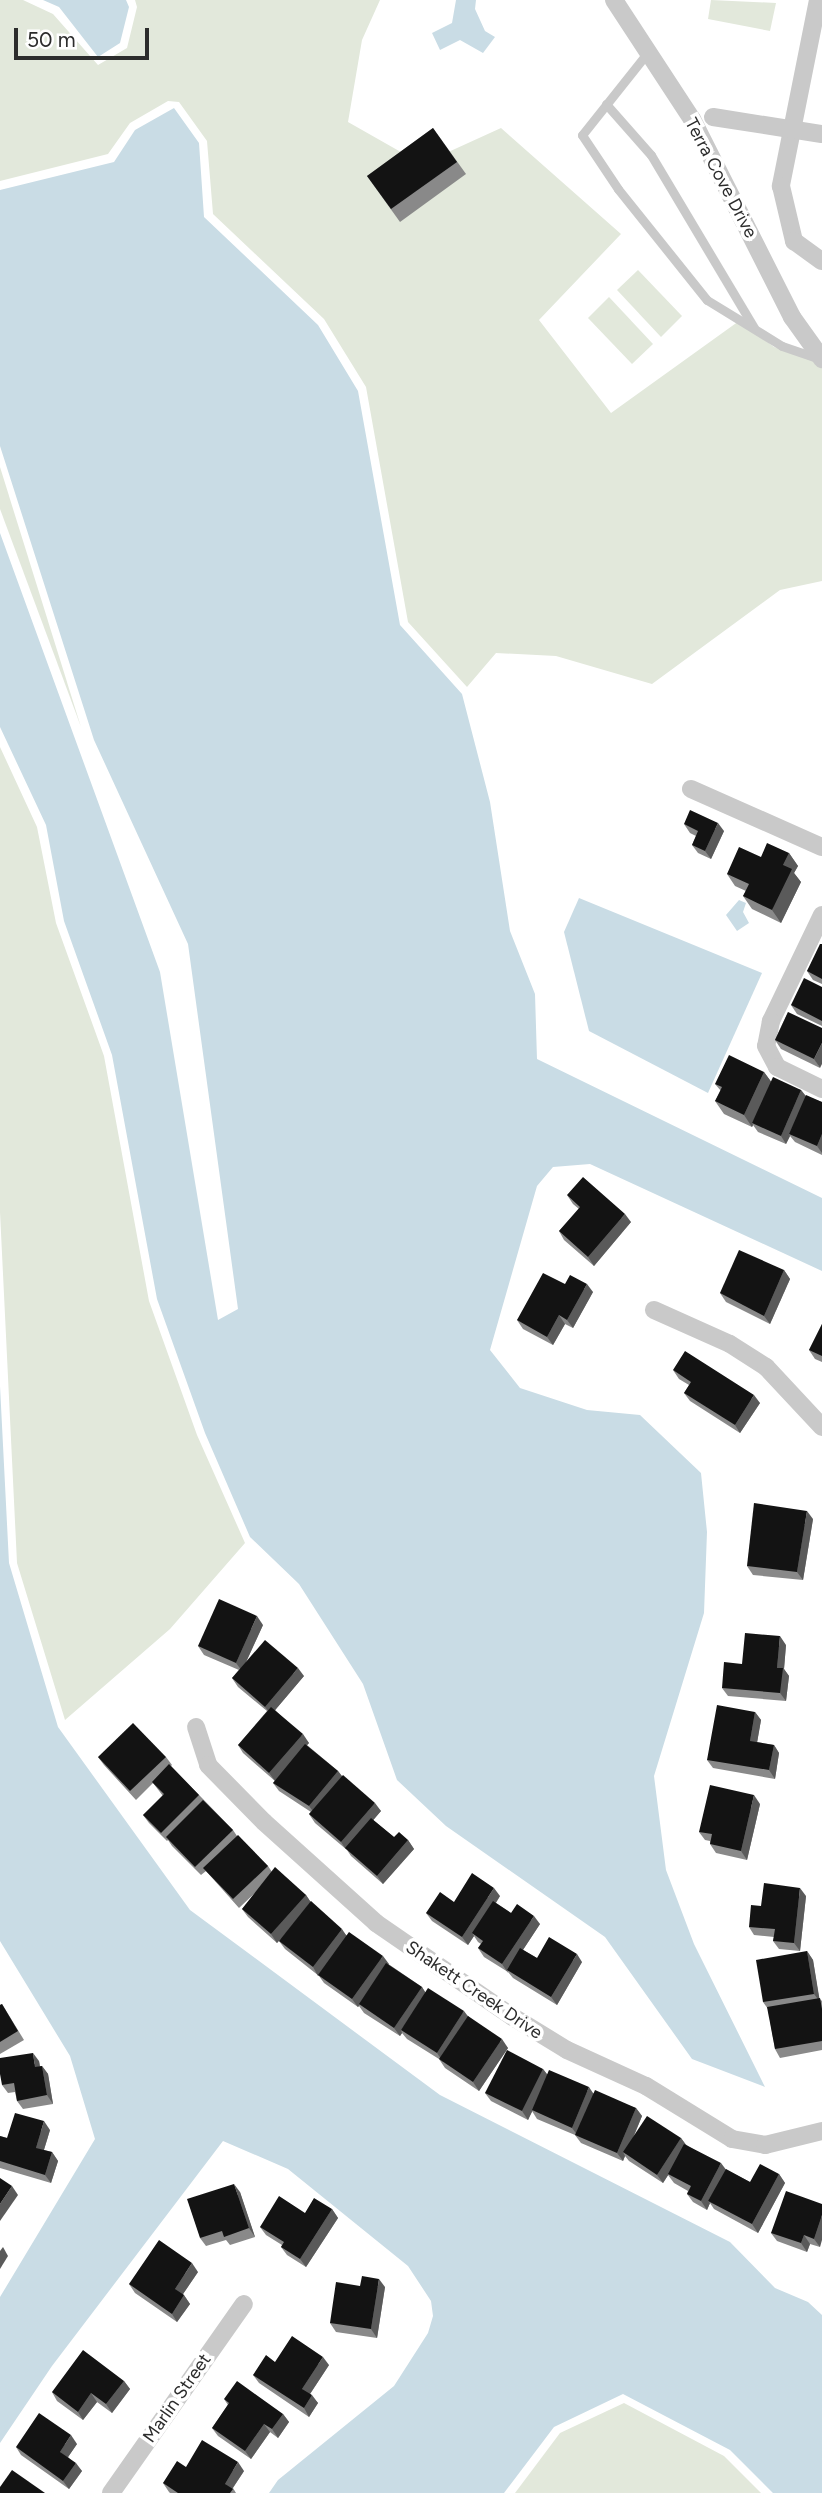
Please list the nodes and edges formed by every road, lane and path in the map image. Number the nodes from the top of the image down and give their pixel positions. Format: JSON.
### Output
{"nodes":[{"id":1,"x":614,"y":0,"type":"edge"},
{"id":2,"x":819,"y":4,"type":"edge"},
{"id":3,"x":648,"y":52,"type":"junction"},
{"id":4,"x":607,"y":104,"type":"junction"},
{"id":5,"x":713,"y":117,"type":"dead end"},
{"id":6,"x":796,"y":128,"type":"junction"},
{"id":7,"x":822,"y":134,"type":"edge"},
{"id":8,"x":822,"y":261,"type":"edge"},
{"id":9,"x":755,"y":330,"type":"junction"},
{"id":10,"x":822,"y":359,"type":"edge"},
{"id":11,"x":691,"y":789,"type":"dead end"},
{"id":12,"x":822,"y":847,"type":"edge"},
{"id":13,"x":822,"y":915,"type":"edge"},
{"id":14,"x":822,"y":1089,"type":"edge"},
{"id":15,"x":654,"y":1310,"type":"dead end"},
{"id":16,"x":822,"y":1427,"type":"edge"},
{"id":17,"x":196,"y":1727,"type":"dead end"},
{"id":18,"x":822,"y":2130,"type":"edge"},
{"id":19,"x":244,"y":2304,"type":"dead end"},
{"id":20,"x":110,"y":2493,"type":"edge"}],
"edges":[{"from":1,"to":3,"type":"street","name":"Terra Cove Drive"},
{"from":2,"to":6,"type":"street"},
{"from":3,"to":4,"type":"lane"},
{"from":3,"to":10,"type":"street","name":"Terra Cove Drive"},
{"from":4,"to":9,"type":"lane"},
{"from":4,"to":9,"type":"lane"},
{"from":5,"to":6,"type":"street"},
{"from":6,"to":7,"type":"street"},
{"from":6,"to":8,"type":"street"},
{"from":9,"to":10,"type":"lane"},
{"from":11,"to":12,"type":"street"},
{"from":13,"to":14,"type":"street"},
{"from":15,"to":16,"type":"street"},
{"from":17,"to":18,"type":"street","name":"Shakett Creek Drive"},
{"from":19,"to":20,"type":"street","name":"Marlin Street"}]}
